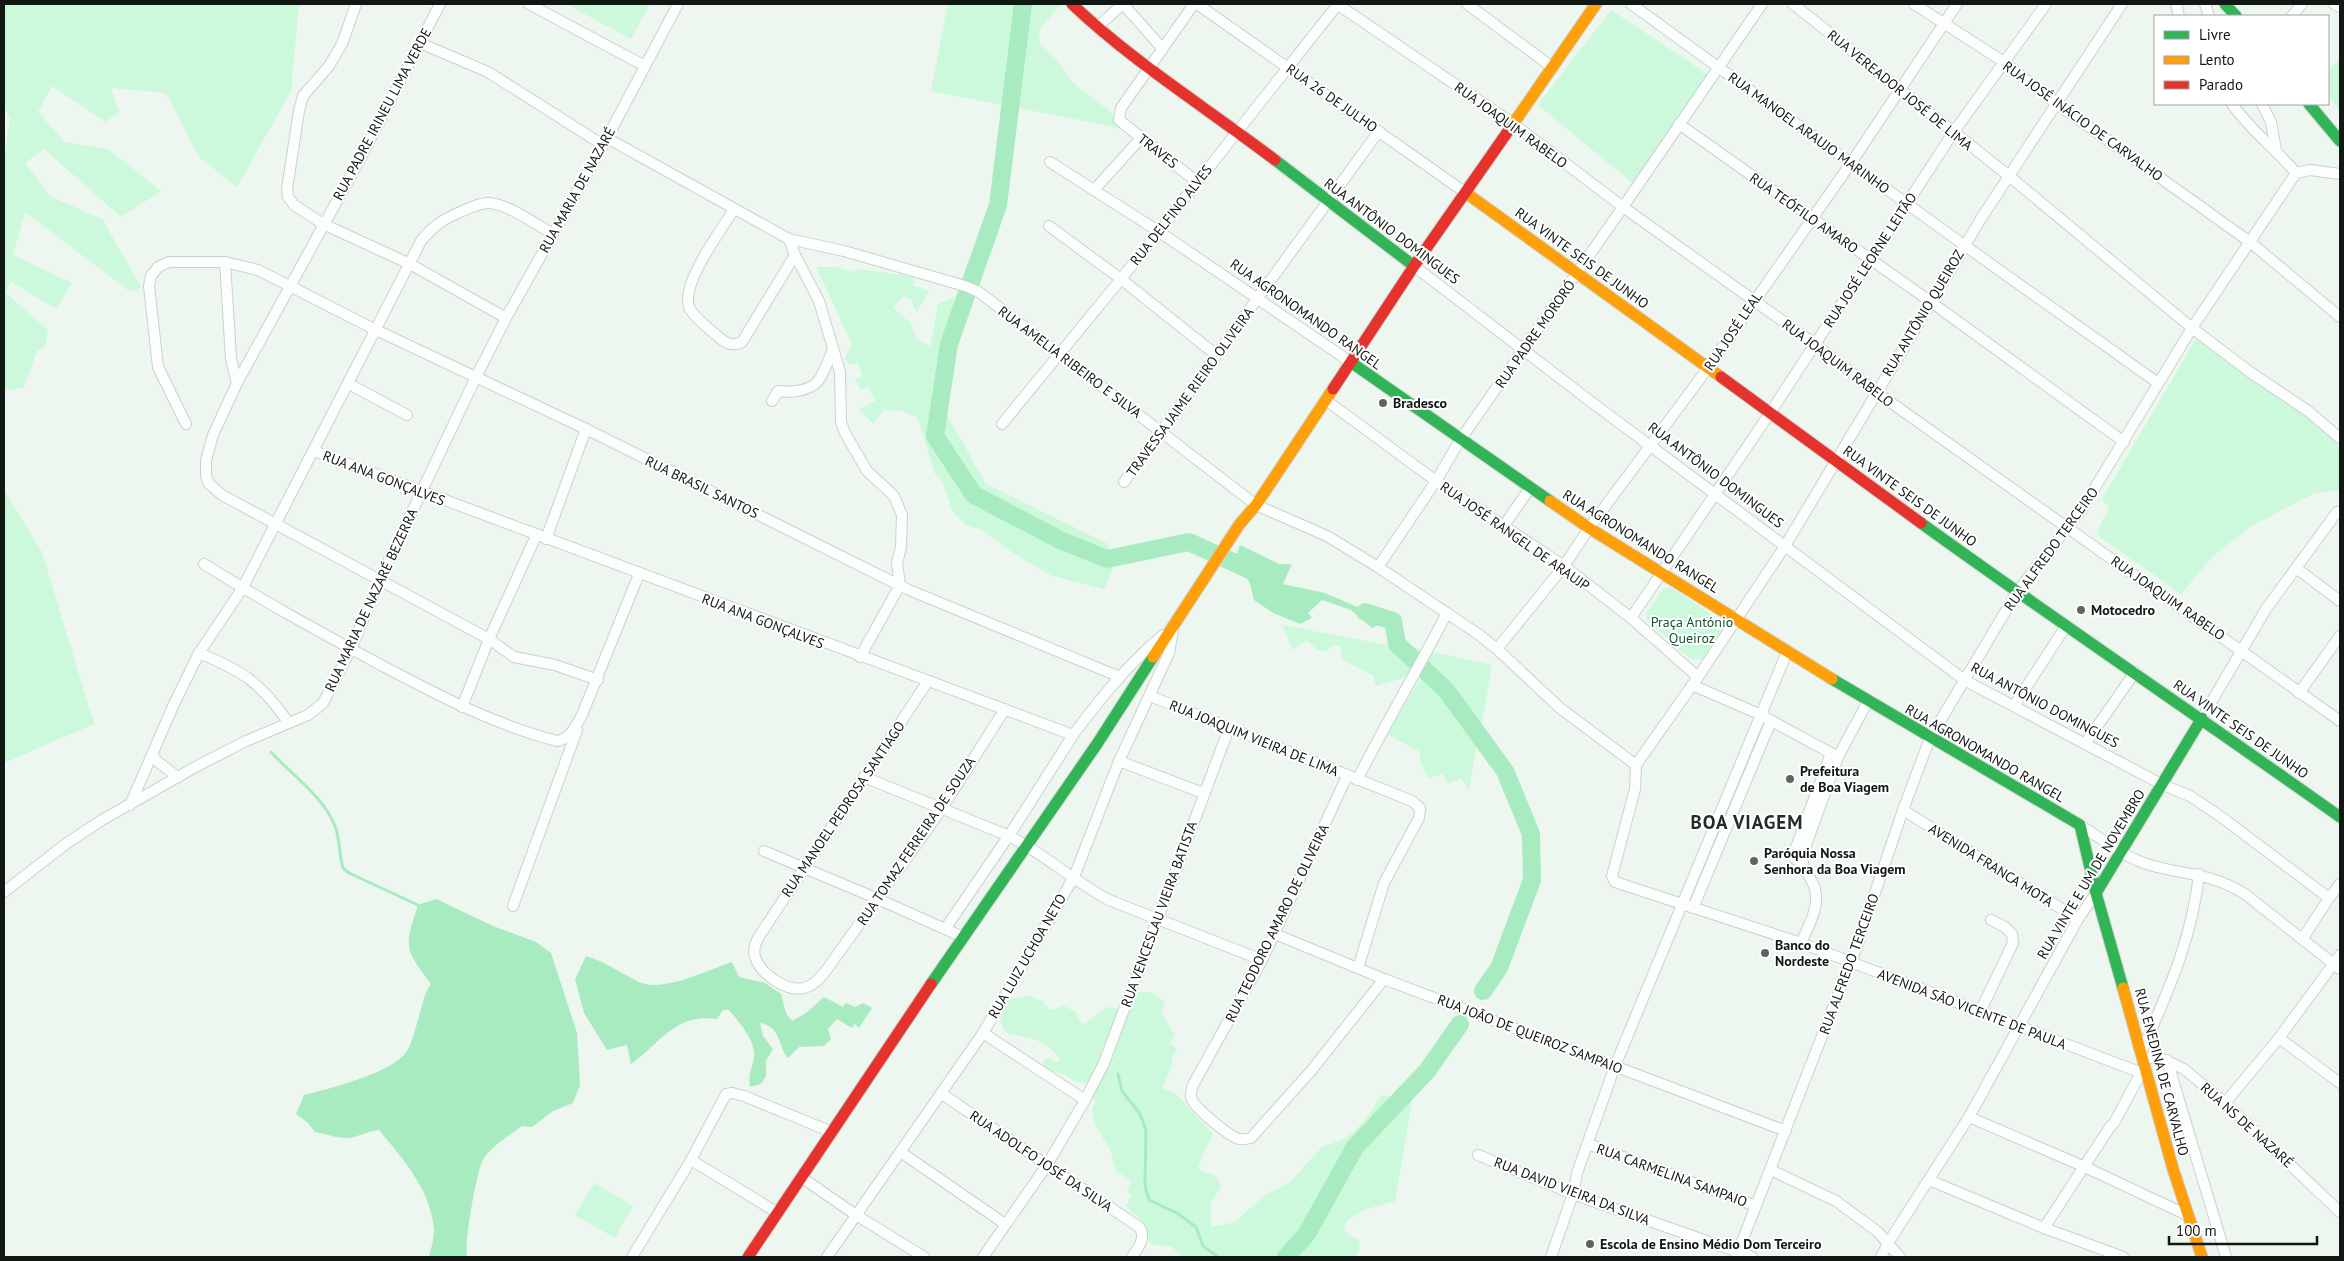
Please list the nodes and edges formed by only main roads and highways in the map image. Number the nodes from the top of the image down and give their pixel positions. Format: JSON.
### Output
{"nodes":[{"id":1,"x":1596,"y":4,"type":"edge"},
{"id":2,"x":2225,"y":4,"type":"edge"},
{"id":3,"x":1072,"y":5,"type":"edge"},
{"id":4,"x":2235,"y":15,"type":"edge"},
{"id":5,"x":2310,"y":105,"type":"edge"},
{"id":6,"x":2340,"y":141,"type":"edge"},
{"id":7,"x":1466,"y":193,"type":"junction"},
{"id":8,"x":1414,"y":266,"type":"junction"},
{"id":9,"x":1352,"y":363,"type":"junction"},
{"id":10,"x":2202,"y":718,"type":"junction"},
{"id":11,"x":2340,"y":818,"type":"edge"},
{"id":12,"x":2080,"y":825,"type":"joint"},
{"id":13,"x":2096,"y":893,"type":"junction"},
{"id":14,"x":748,"y":1257,"type":"edge"},
{"id":15,"x":2202,"y":1257,"type":"edge"}],
"edges":[{"from":1,"to":7,"type":"main road"},
{"from":2,"to":4,"type":"main road"},
{"from":3,"to":8,"type":"main road","name":"RUA ANTÔNIO DOMINGUES"},
{"from":5,"to":6,"type":"main road"},
{"from":7,"to":8,"type":"main road"},
{"from":7,"to":10,"type":"main road","name":"RUA VINTE SEIS DE JUNHO"},
{"from":8,"to":9,"type":"main road"},
{"from":9,"to":12,"type":"main road","name":"RUA AGRONOMANDO RANGEL"},
{"from":9,"to":14,"type":"main road"},
{"from":10,"to":11,"type":"main road","name":"RUA VINTE SEIS DE JUNHO"},
{"from":10,"to":13,"type":"main road","name":"RUA VINTE E UM DE NOVEMBRO"},
{"from":12,"to":13,"type":"main road","name":"RUA ENEDINA DE CARVALHO"},
{"from":13,"to":15,"type":"main road","name":"RUA ENEDINA DE CARVALHO"}]}
